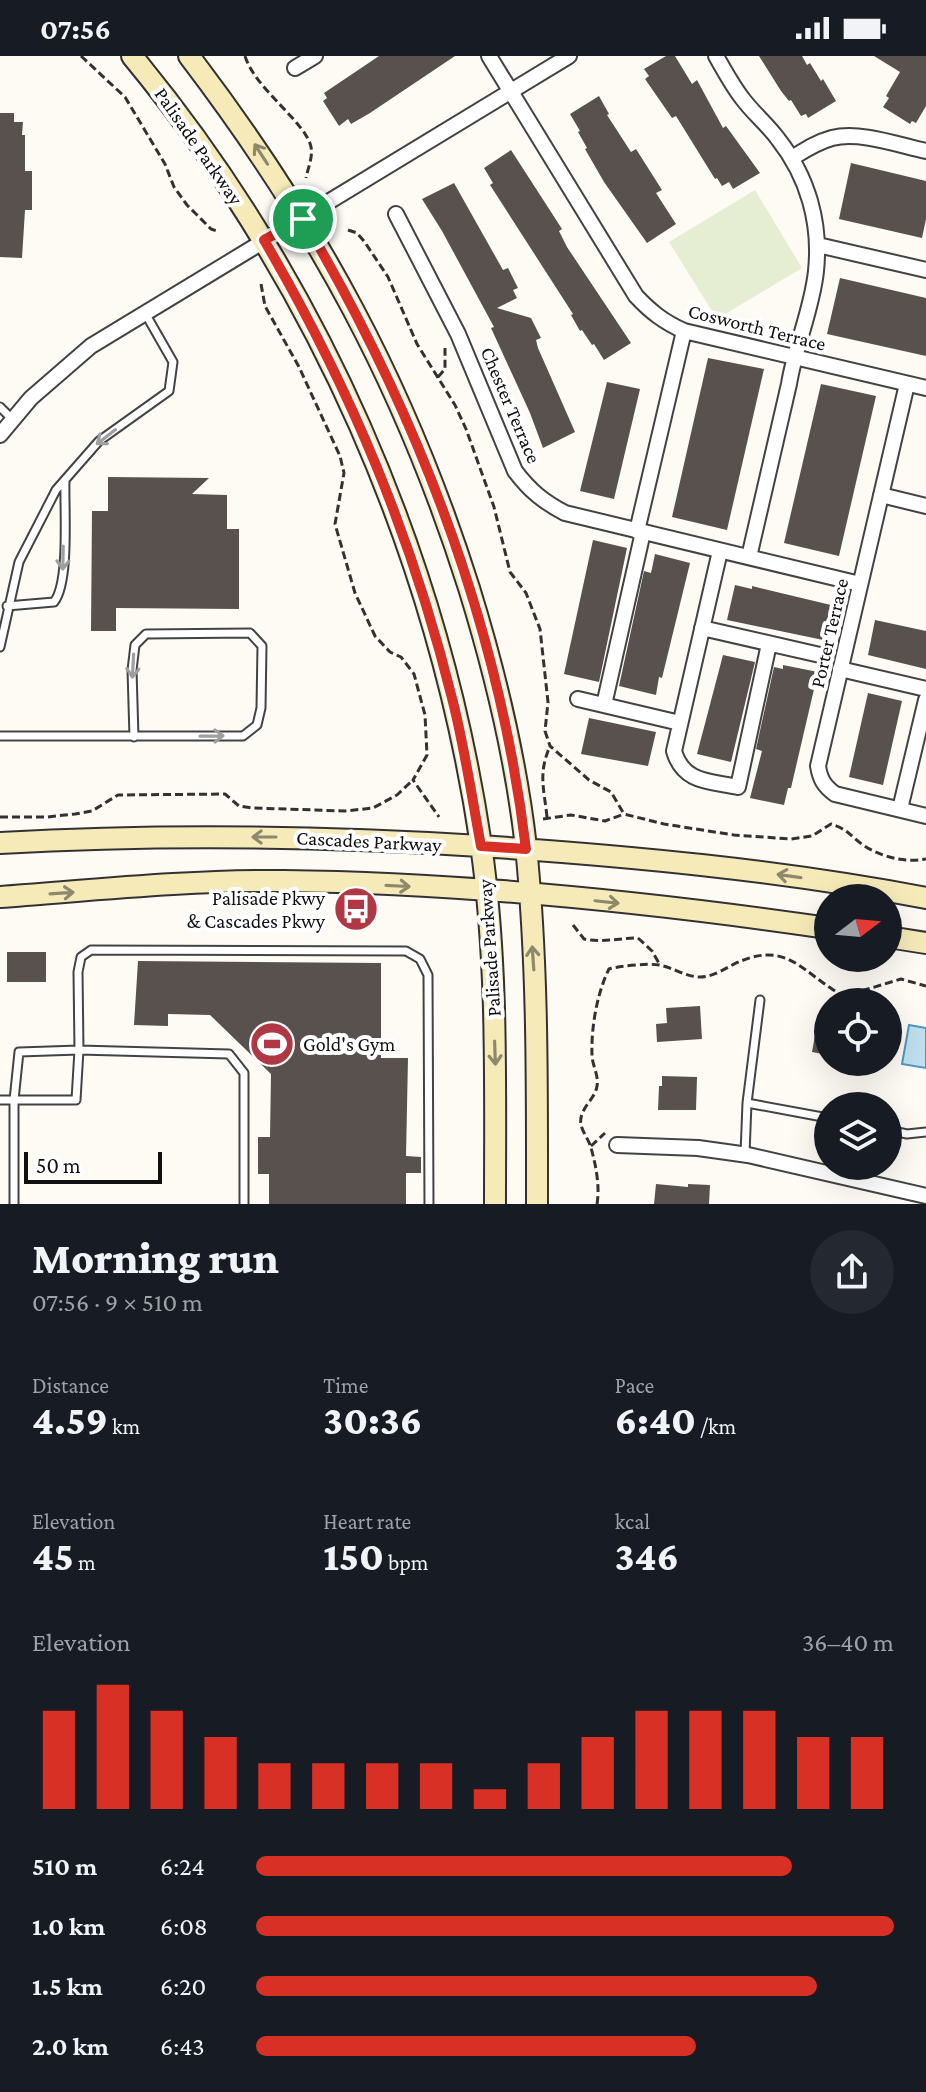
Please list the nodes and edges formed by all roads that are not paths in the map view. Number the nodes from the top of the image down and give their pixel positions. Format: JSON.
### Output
{"nodes":[{"id":1,"x":132,"y":56,"type":"edge"},
{"id":2,"x":189,"y":56,"type":"edge"},
{"id":3,"x":315,"y":56,"type":"edge"},
{"id":4,"x":489,"y":56,"type":"edge"},
{"id":5,"x":569,"y":56,"type":"edge"},
{"id":6,"x":716,"y":56,"type":"edge"},
{"id":7,"x":295,"y":68,"type":"dead end"},
{"id":8,"x":511,"y":91,"type":"junction"},
{"id":9,"x":926,"y":151,"type":"edge"},
{"id":10,"x":792,"y":158,"type":"junction"},
{"id":11,"x":396,"y":214,"type":"dead end"},
{"id":12,"x":303,"y":219,"type":"junction"},
{"id":13,"x":264,"y":240,"type":"junction"},
{"id":14,"x":818,"y":245,"type":"junction"},
{"id":15,"x":926,"y":270,"type":"edge"},
{"id":16,"x":145,"y":313,"type":"junction"},
{"id":17,"x":684,"y":331,"type":"junction"},
{"id":18,"x":793,"y":357,"type":"junction"},
{"id":19,"x":907,"y":384,"type":"junction"},
{"id":20,"x":926,"y":388,"type":"edge"},
{"id":21,"x":0,"y":407,"type":"edge"},
{"id":22,"x":12,"y":419,"type":"junction"},
{"id":23,"x":0,"y":435,"type":"edge"},
{"id":24,"x":65,"y":480,"type":"junction"},
{"id":25,"x":881,"y":495,"type":"junction"},
{"id":26,"x":926,"y":506,"type":"edge"},
{"id":27,"x":640,"y":532,"type":"junction"},
{"id":28,"x":720,"y":551,"type":"junction"},
{"id":29,"x":749,"y":557,"type":"junction"},
{"id":30,"x":860,"y":584,"type":"junction"},
{"id":31,"x":7,"y":606,"type":"junction"},
{"id":32,"x":702,"y":628,"type":"junction"},
{"id":33,"x":769,"y":644,"type":"junction"},
{"id":34,"x":0,"y":647,"type":"edge"},
{"id":35,"x":820,"y":655,"type":"dead end"},
{"id":36,"x":840,"y":669,"type":"junction"},
{"id":37,"x":926,"y":689,"type":"edge"},
{"id":38,"x":578,"y":699,"type":"dead end"},
{"id":39,"x":926,"y":700,"type":"edge"},
{"id":40,"x":604,"y":705,"type":"junction"},
{"id":41,"x":680,"y":723,"type":"junction"},
{"id":42,"x":0,"y":736,"type":"edge"},
{"id":43,"x":134,"y":737,"type":"junction"},
{"id":44,"x":900,"y":809,"type":"junction"},
{"id":45,"x":926,"y":816,"type":"edge"},
{"id":46,"x":2,"y":843,"type":"edge"},
{"id":47,"x":481,"y":846,"type":"junction"},
{"id":48,"x":526,"y":849,"type":"junction"},
{"id":49,"x":485,"y":891,"type":"junction"},
{"id":50,"x":529,"y":895,"type":"junction"},
{"id":51,"x":0,"y":897,"type":"edge"},
{"id":52,"x":926,"y":898,"type":"edge"},
{"id":53,"x":814,"y":926,"type":"edge"},
{"id":54,"x":902,"y":939,"type":"edge"},
{"id":55,"x":926,"y":943,"type":"edge"},
{"id":56,"x":760,"y":1000,"type":"dead end"},
{"id":57,"x":79,"y":1050,"type":"junction"},
{"id":58,"x":0,"y":1100,"type":"edge"},
{"id":59,"x":14,"y":1100,"type":"junction"},
{"id":60,"x":747,"y":1103,"type":"junction"},
{"id":61,"x":814,"y":1115,"type":"edge"},
{"id":62,"x":926,"y":1132,"type":"edge"},
{"id":63,"x":902,"y":1133,"type":"edge"},
{"id":64,"x":617,"y":1145,"type":"dead end"},
{"id":65,"x":745,"y":1154,"type":"junction"},
{"id":66,"x":926,"y":1196,"type":"edge"},
{"id":67,"x":14,"y":1204,"type":"edge"},
{"id":68,"x":244,"y":1204,"type":"edge"},
{"id":69,"x":429,"y":1204,"type":"edge"},
{"id":70,"x":495,"y":1204,"type":"edge"},
{"id":71,"x":537,"y":1204,"type":"edge"}],
"edges":[{"from":1,"to":13,"type":"main road","name":"Palisade Parkway"},
{"from":12,"to":2,"type":"main road","name":"Palisade Parkway","one_way":true},
{"from":3,"to":7,"type":"street"},
{"from":4,"to":8,"type":"street","name":"Cosworth Terrace"},
{"from":5,"to":8,"type":"street"},
{"from":6,"to":10,"type":"street"},
{"from":8,"to":12,"type":"street"},
{"from":8,"to":17,"type":"street","name":"Cosworth Terrace"},
{"from":9,"to":10,"type":"street"},
{"from":10,"to":14,"type":"street"},
{"from":11,"to":27,"type":"street","name":"Chester Terrace"},
{"from":12,"to":13,"type":"street"},
{"from":12,"to":48,"type":"main road","name":"Palisade Parkway"},
{"from":13,"to":16,"type":"street"},
{"from":13,"to":47,"type":"main road","name":"Palisade Parkway"},
{"from":14,"to":15,"type":"street"},
{"from":14,"to":18,"type":"street"},
{"from":16,"to":22,"type":"street"},
{"from":16,"to":24,"type":"lane","one_way":true},
{"from":17,"to":18,"type":"street","name":"Cosworth Terrace"},
{"from":17,"to":27,"type":"street"},
{"from":18,"to":19,"type":"street","name":"Cosworth Terrace"},
{"from":18,"to":29,"type":"street"},
{"from":19,"to":20,"type":"street","name":"Cosworth Terrace"},
{"from":19,"to":25,"type":"street","name":"Porter Terrace"},
{"from":21,"to":22,"type":"lane"},
{"from":22,"to":23,"type":"street"},
{"from":24,"to":31,"type":"lane"},
{"from":24,"to":31,"type":"lane","one_way":true},
{"from":25,"to":26,"type":"street"},
{"from":25,"to":30,"type":"street","name":"Porter Terrace"},
{"from":27,"to":28,"type":"street","name":"Chester Terrace"},
{"from":27,"to":40,"type":"street"},
{"from":28,"to":29,"type":"street","name":"Chester Terrace"},
{"from":28,"to":32,"type":"street"},
{"from":29,"to":30,"type":"street","name":"Chester Terrace"},
{"from":30,"to":36,"type":"street","name":"Porter Terrace"},
{"from":31,"to":34,"type":"lane"},
{"from":32,"to":33,"type":"street"},
{"from":32,"to":41,"type":"street"},
{"from":33,"to":35,"type":"street"},
{"from":33,"to":41,"type":"street"},
{"from":36,"to":37,"type":"street"},
{"from":36,"to":44,"type":"street","name":"Porter Terrace"},
{"from":38,"to":40,"type":"street"},
{"from":39,"to":44,"type":"street"},
{"from":40,"to":41,"type":"street"},
{"from":42,"to":43,"type":"lane"},
{"from":43,"to":43,"type":"lane","one_way":true},
{"from":44,"to":45,"type":"street","name":"Porter Terrace"},
{"from":47,"to":46,"type":"main road","name":"Cascades Parkway","one_way":true},
{"from":47,"to":48,"type":"main road","name":"Cascades Parkway"},
{"from":47,"to":49,"type":"main road","name":"Palisade Parkway"},
{"from":48,"to":50,"type":"main road","name":"Palisade Parkway"},
{"from":52,"to":48,"type":"main road","name":"Cascades Parkway","one_way":true},
{"from":49,"to":50,"type":"main road"},
{"from":51,"to":49,"type":"main road","one_way":true},
{"from":49,"to":70,"type":"main road","name":"Palisade Parkway","one_way":true},
{"from":50,"to":53,"type":"main road","one_way":true},
{"from":71,"to":50,"type":"main road","name":"Palisade Parkway","one_way":true},
{"from":54,"to":55,"type":"main road"},
{"from":56,"to":60,"type":"lane"},
{"from":57,"to":59,"type":"lane"},
{"from":57,"to":59,"type":"lane"},
{"from":57,"to":68,"type":"lane"},
{"from":57,"to":69,"type":"lane"},
{"from":58,"to":59,"type":"lane"},
{"from":59,"to":67,"type":"lane"},
{"from":60,"to":61,"type":"lane"},
{"from":60,"to":65,"type":"lane"},
{"from":62,"to":63,"type":"lane"},
{"from":64,"to":65,"type":"street"},
{"from":65,"to":66,"type":"street"}]}
